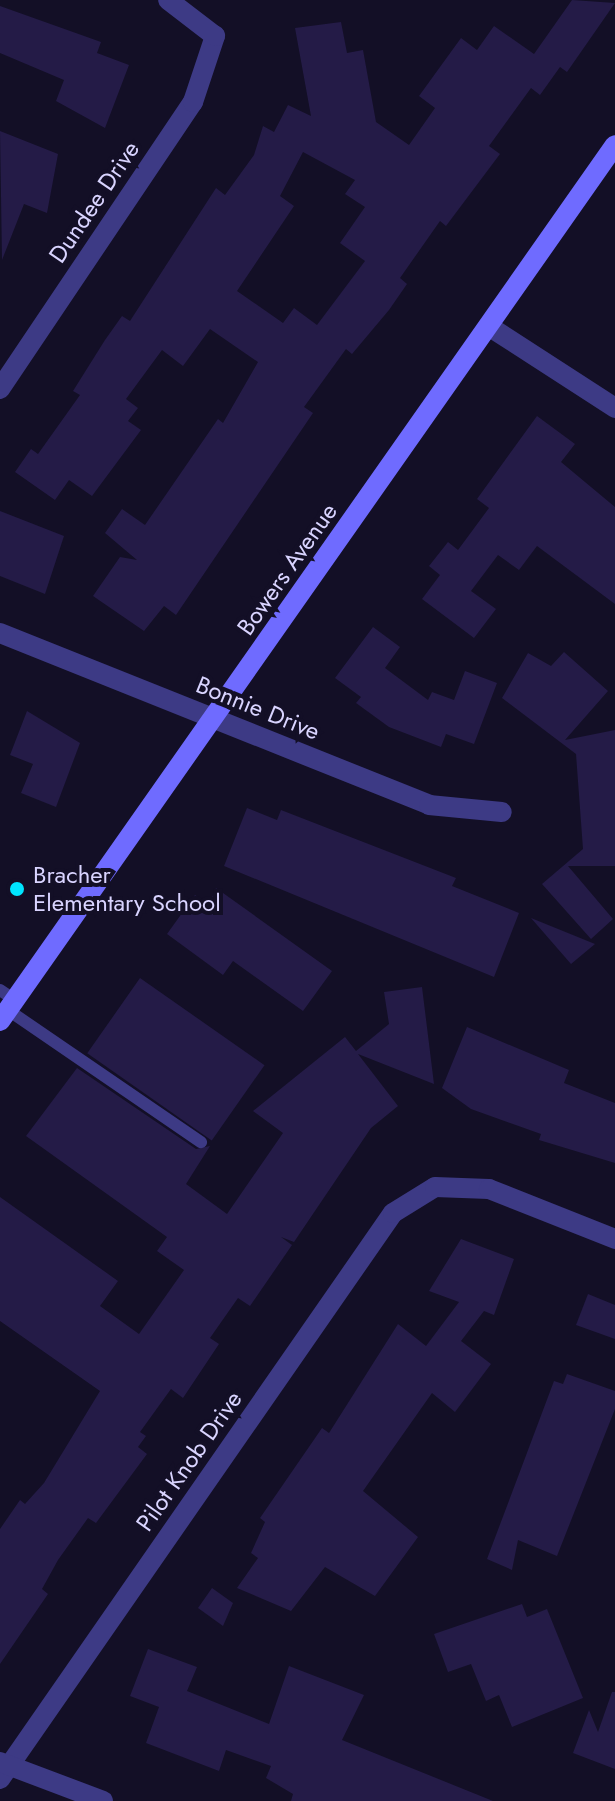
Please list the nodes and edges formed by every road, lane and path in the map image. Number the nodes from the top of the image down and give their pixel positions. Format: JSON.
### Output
{"nodes":[{"id":1,"x":168,"y":0,"type":"edge"},
{"id":2,"x":615,"y":145,"type":"edge"},
{"id":3,"x":490,"y":327,"type":"junction"},
{"id":4,"x":0,"y":389,"type":"edge"},
{"id":5,"x":615,"y":408,"type":"edge"},
{"id":6,"x":0,"y":633,"type":"edge"},
{"id":7,"x":214,"y":717,"type":"junction"},
{"id":8,"x":502,"y":812,"type":"dead end"},
{"id":9,"x":6,"y":1005,"type":"edge"},
{"id":10,"x":201,"y":1142,"type":"dead end"},
{"id":11,"x":615,"y":1239,"type":"edge"},
{"id":12,"x":3,"y":1769,"type":"edge"},
{"id":13,"x":103,"y":1801,"type":"edge"}],
"edges":[{"from":1,"to":4,"type":"street","name":"Dundee Drive"},
{"from":2,"to":3,"type":"main road","name":"Bowers Avenue"},
{"from":3,"to":5,"type":"street"},
{"from":3,"to":7,"type":"main road","name":"Bowers Avenue"},
{"from":6,"to":7,"type":"street","name":"Bonnie Drive"},
{"from":7,"to":8,"type":"street","name":"Bonnie Drive"},
{"from":7,"to":9,"type":"main road","name":"Bowers Avenue"},
{"from":9,"to":10,"type":"lane"},
{"from":11,"to":12,"type":"street","name":"Pilot Knob Drive"},
{"from":12,"to":13,"type":"street"}]}
